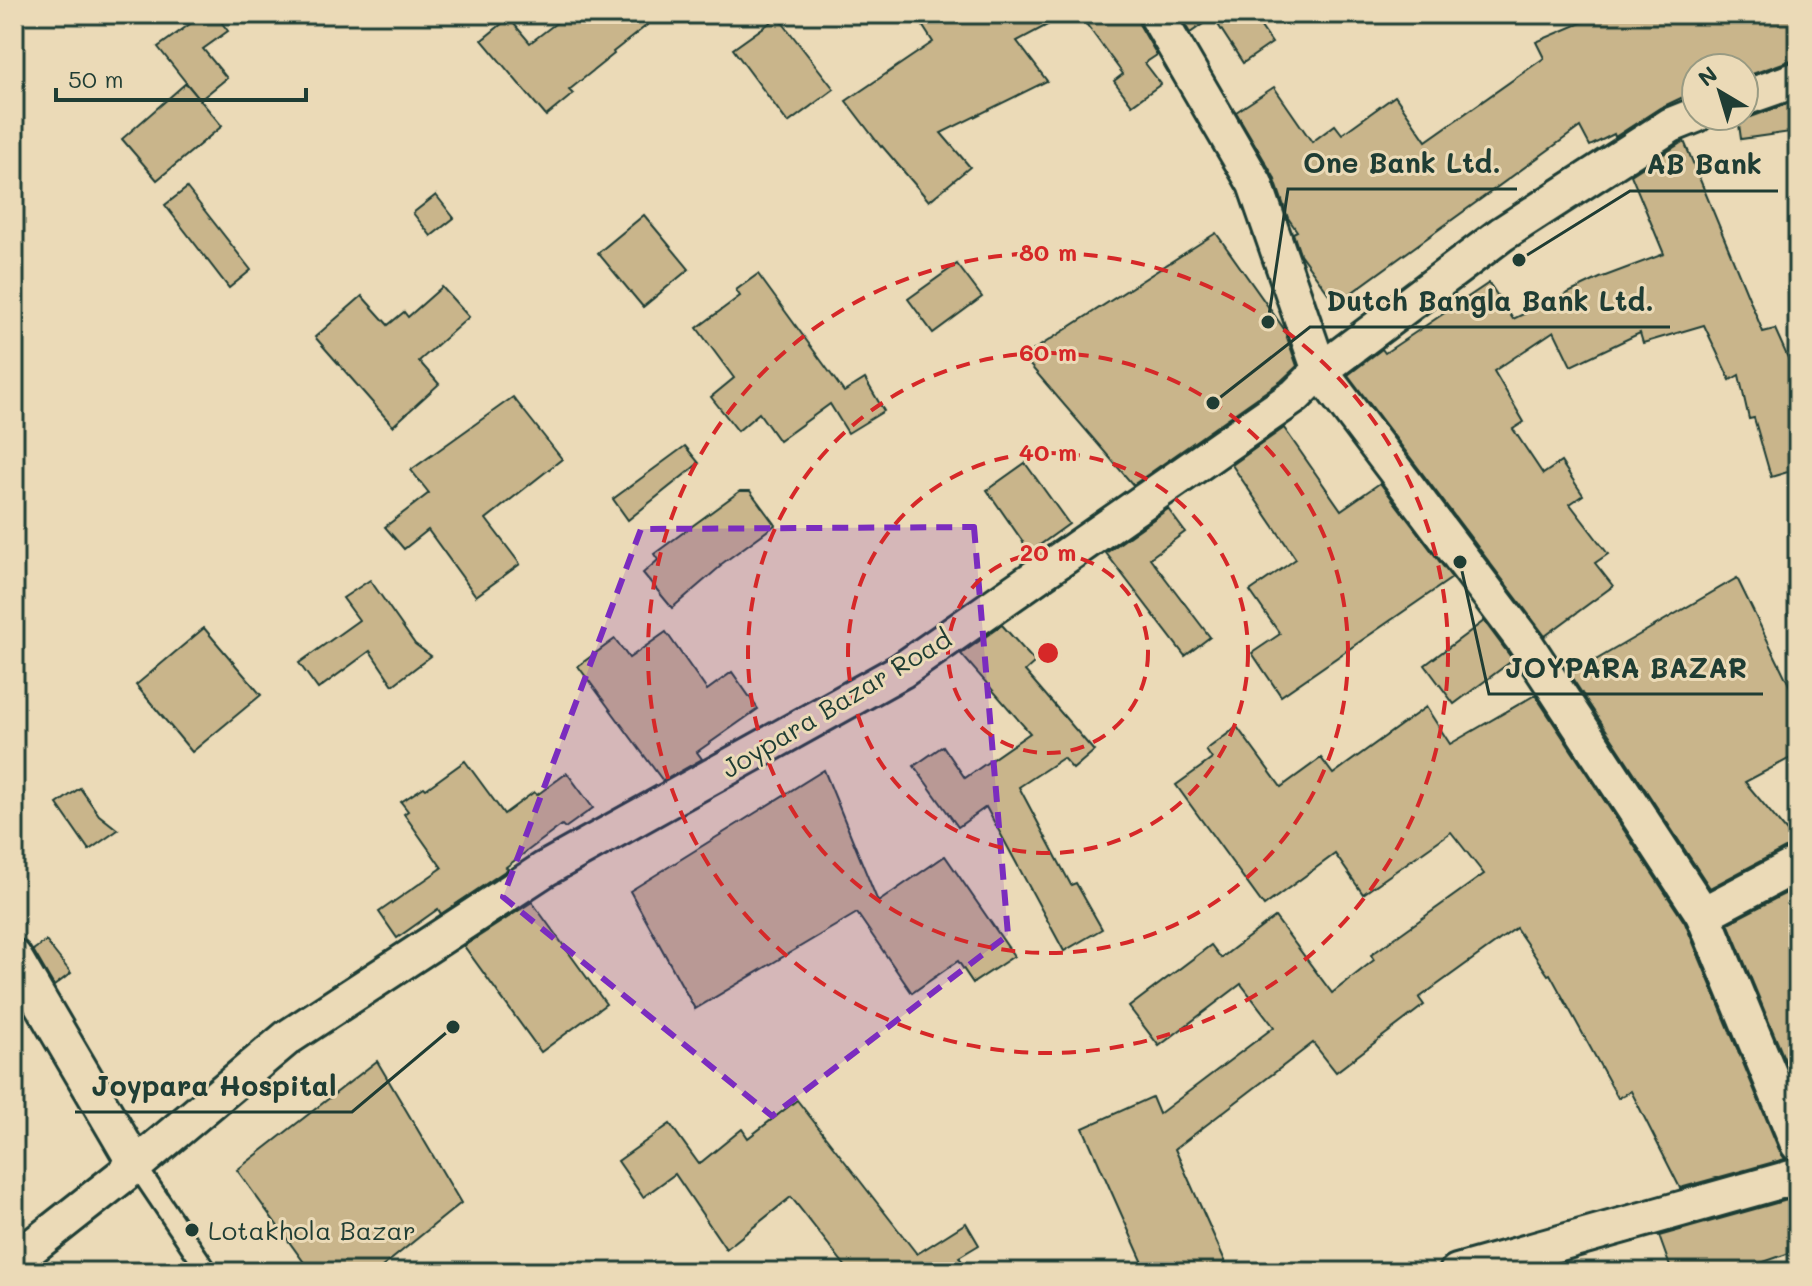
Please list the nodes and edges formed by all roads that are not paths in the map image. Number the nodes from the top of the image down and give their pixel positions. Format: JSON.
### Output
{"nodes":[{"id":1,"x":1156,"y":14,"type":"edge"},
{"id":2,"x":1798,"y":79,"type":"edge"},
{"id":3,"x":1760,"y":92,"type":"edge"},
{"id":4,"x":1680,"y":121,"type":"edge"},
{"id":5,"x":1320,"y":371,"type":"junction"},
{"id":6,"x":1798,"y":864,"type":"edge"},
{"id":7,"x":1703,"y":914,"type":"junction"},
{"id":8,"x":14,"y":957,"type":"edge"},
{"id":9,"x":1798,"y":1144,"type":"edge"},
{"id":10,"x":136,"y":1165,"type":"junction"},
{"id":11,"x":1798,"y":1176,"type":"edge"},
{"id":12,"x":14,"y":1261,"type":"edge"},
{"id":13,"x":208,"y":1272,"type":"edge"},
{"id":14,"x":1457,"y":1272,"type":"edge"}],
"edges":[{"from":1,"to":5,"type":"street"},
{"from":2,"to":3,"type":"street"},
{"from":4,"to":5,"type":"street","name":"Joypara Bazar Road"},
{"from":5,"to":7,"type":"street"},
{"from":5,"to":10,"type":"street","name":"Joypara Bazar Road"},
{"from":6,"to":7,"type":"street"},
{"from":7,"to":9,"type":"street"},
{"from":8,"to":10,"type":"street"},
{"from":10,"to":12,"type":"street","name":"Joypara Bazar Road"},
{"from":10,"to":13,"type":"lane"},
{"from":11,"to":14,"type":"street"}]}
